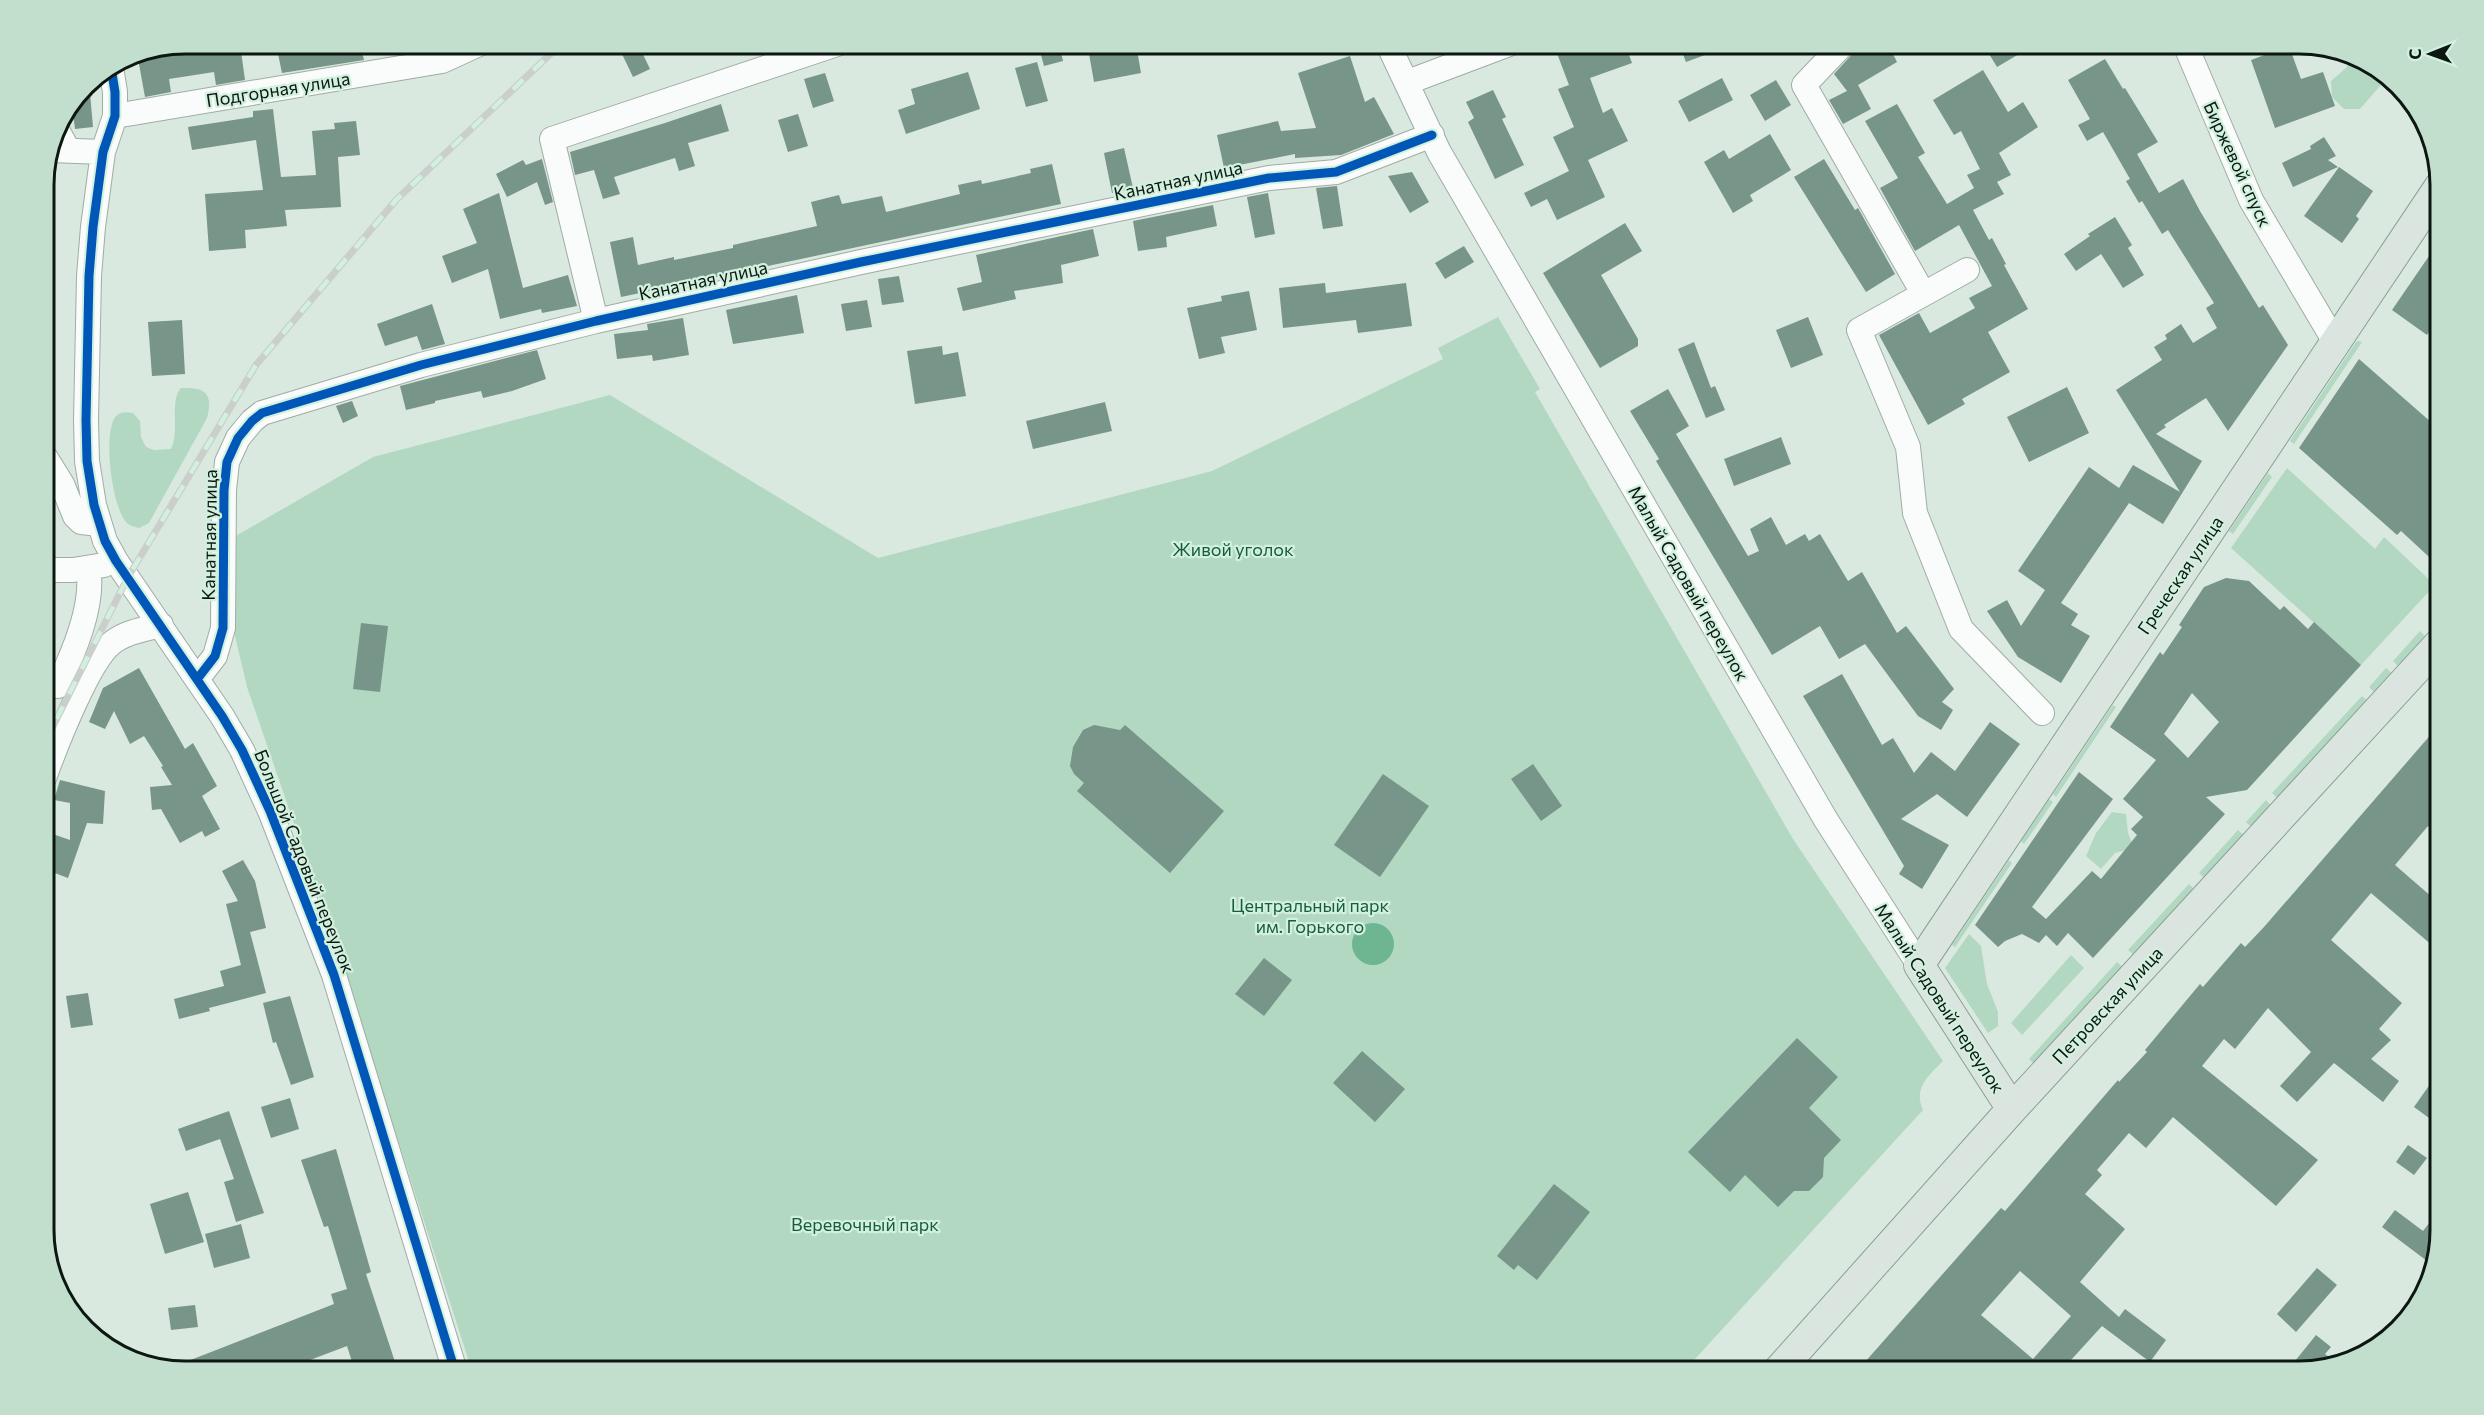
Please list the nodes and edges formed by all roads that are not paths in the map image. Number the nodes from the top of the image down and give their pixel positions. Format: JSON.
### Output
{"nodes":[{"id":1,"x":430,"y":54,"type":"edge"},
{"id":2,"x":807,"y":54,"type":"edge"},
{"id":3,"x":1393,"y":54,"type":"edge"},
{"id":4,"x":1482,"y":54,"type":"edge"},
{"id":5,"x":1833,"y":54,"type":"edge"},
{"id":6,"x":2189,"y":54,"type":"edge"},
{"id":7,"x":112,"y":76,"type":"edge"},
{"id":8,"x":1408,"y":82,"type":"junction"},
{"id":9,"x":115,"y":116,"type":"junction"},
{"id":10,"x":1432,"y":135,"type":"junction"},
{"id":11,"x":59,"y":150,"type":"edge"},
{"id":12,"x":103,"y":152,"type":"junction"},
{"id":13,"x":2430,"y":201,"type":"edge"},
{"id":14,"x":1967,"y":270,"type":"dead end"},
{"id":15,"x":1923,"y":293,"type":"junction"},
{"id":16,"x":596,"y":321,"type":"junction"},
{"id":17,"x":2335,"y":342,"type":"junction"},
{"id":18,"x":54,"y":471,"type":"edge"},
{"id":19,"x":99,"y":524,"type":"junction"},
{"id":20,"x":116,"y":561,"type":"junction"},
{"id":21,"x":88,"y":568,"type":"junction"},
{"id":22,"x":54,"y":570,"type":"edge"},
{"id":23,"x":161,"y":626,"type":"junction"},
{"id":24,"x":2430,"y":654,"type":"edge"},
{"id":25,"x":198,"y":678,"type":"junction"},
{"id":26,"x":58,"y":686,"type":"dead end"},
{"id":27,"x":2042,"y":713,"type":"dead end"},
{"id":28,"x":54,"y":753,"type":"edge"},
{"id":29,"x":1919,"y":965,"type":"junction"},
{"id":30,"x":2012,"y":1109,"type":"junction"},
{"id":31,"x":452,"y":1361,"type":"edge"},
{"id":32,"x":1787,"y":1361,"type":"edge"}],
"edges":[{"from":1,"to":9,"type":"street","name":"Подгорная улица"},
{"from":2,"to":16,"type":"street"},
{"from":3,"to":8,"type":"street","name":"Малый Садовый переулок"},
{"from":4,"to":8,"type":"street"},
{"from":5,"to":15,"type":"street"},
{"from":6,"to":17,"type":"street","name":"Биржевой спуск"},
{"from":7,"to":9,"type":"street","name":"Большой Садовый переулок"},
{"from":8,"to":10,"type":"street","name":"Малый Садовый переулок"},
{"from":9,"to":12,"type":"street","name":"Большой Садовый переулок"},
{"from":10,"to":16,"type":"street","name":"Канатная улица"},
{"from":10,"to":29,"type":"street","name":"Малый Садовый переулок"},
{"from":11,"to":12,"type":"street"},
{"from":12,"to":19,"type":"street","name":"Большой Садовый переулок"},
{"from":13,"to":17,"type":"main road","name":"Греческая улица"},
{"from":14,"to":15,"type":"street"},
{"from":15,"to":27,"type":"street"},
{"from":16,"to":25,"type":"street","name":"Канатная улица"},
{"from":17,"to":29,"type":"main road","name":"Греческая улица"},
{"from":18,"to":19,"type":"street"},
{"from":19,"to":20,"type":"street","name":"Большой Садовый переулок"},
{"from":20,"to":21,"type":"street"},
{"from":20,"to":23,"type":"street","name":"Большой Садовый переулок"},
{"from":21,"to":22,"type":"street"},
{"from":21,"to":26,"type":"street"},
{"from":23,"to":25,"type":"street","name":"Большой Садовый переулок"},
{"from":23,"to":28,"type":"street"},
{"from":24,"to":30,"type":"main road","name":"Петровская улица"},
{"from":25,"to":31,"type":"street","name":"Большой Садовый переулок"},
{"from":29,"to":30,"type":"main road","name":"Малый Садовый переулок"},
{"from":30,"to":32,"type":"main road","name":"Петровская улица"}]}
